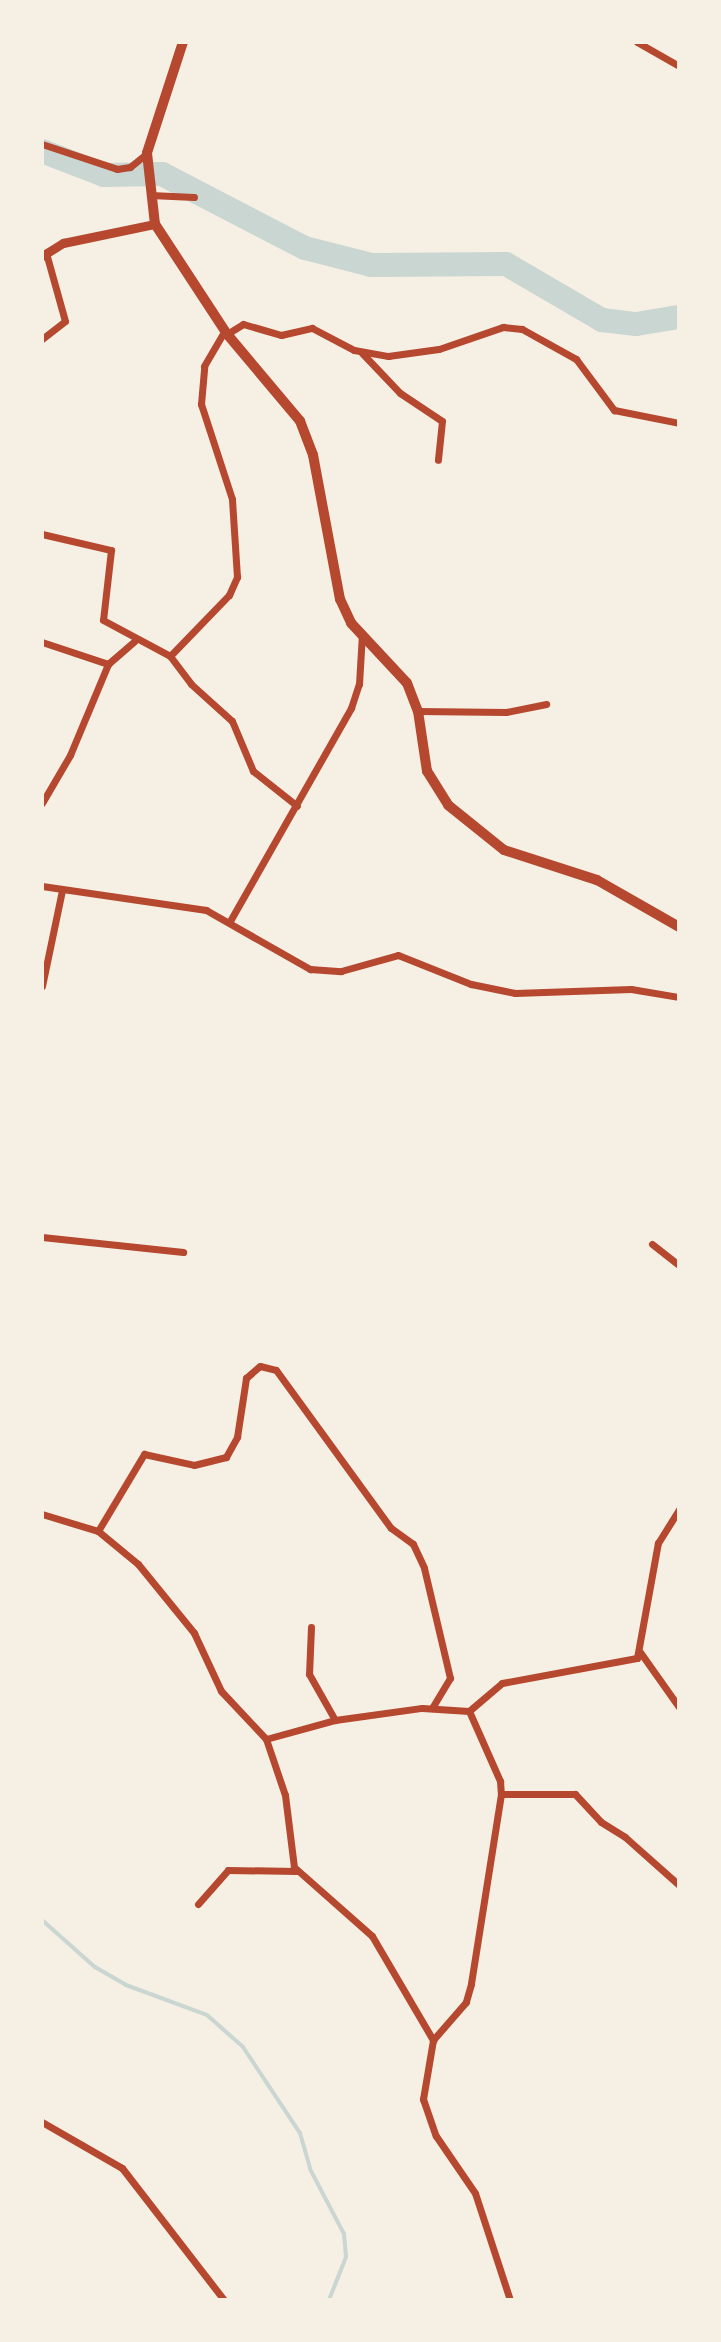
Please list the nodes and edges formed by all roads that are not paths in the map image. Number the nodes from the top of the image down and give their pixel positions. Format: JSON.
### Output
{"nodes":[{"id":1,"x":183,"y":42,"type":"edge"},
{"id":2,"x":637,"y":42,"type":"edge"},
{"id":3,"x":679,"y":66,"type":"edge"},
{"id":4,"x":42,"y":144,"type":"edge"},
{"id":5,"x":147,"y":153,"type":"junction"},
{"id":6,"x":150,"y":195,"type":"junction"},
{"id":7,"x":194,"y":197,"type":"dead end"},
{"id":8,"x":155,"y":224,"type":"junction"},
{"id":9,"x":44,"y":254,"type":"edge"},
{"id":10,"x":226,"y":332,"type":"junction"},
{"id":11,"x":42,"y":339,"type":"edge"},
{"id":12,"x":362,"y":353,"type":"junction"},
{"id":13,"x":679,"y":423,"type":"edge"},
{"id":14,"x":438,"y":460,"type":"dead end"},
{"id":15,"x":42,"y":534,"type":"edge"},
{"id":16,"x":362,"y":634,"type":"junction"},
{"id":17,"x":134,"y":641,"type":"junction"},
{"id":18,"x":42,"y":642,"type":"edge"},
{"id":19,"x":170,"y":656,"type":"junction"},
{"id":20,"x":108,"y":664,"type":"junction"},
{"id":21,"x":546,"y":704,"type":"dead end"},
{"id":22,"x":418,"y":711,"type":"junction"},
{"id":23,"x":42,"y":803,"type":"edge"},
{"id":24,"x":297,"y":806,"type":"junction"},
{"id":25,"x":42,"y":886,"type":"edge"},
{"id":26,"x":62,"y":890,"type":"junction"},
{"id":27,"x":230,"y":921,"type":"junction"},
{"id":28,"x":679,"y":927,"type":"edge"},
{"id":29,"x":42,"y":986,"type":"edge"},
{"id":30,"x":679,"y":997,"type":"edge"},
{"id":31,"x":42,"y":1237,"type":"edge"},
{"id":32,"x":652,"y":1244,"type":"dead end"},
{"id":33,"x":183,"y":1252,"type":"dead end"},
{"id":34,"x":679,"y":1265,"type":"edge"},
{"id":35,"x":679,"y":1509,"type":"edge"},
{"id":36,"x":42,"y":1514,"type":"edge"},
{"id":37,"x":98,"y":1531,"type":"junction"},
{"id":38,"x":311,"y":1627,"type":"dead end"},
{"id":39,"x":640,"y":1652,"type":"junction"},
{"id":40,"x":679,"y":1707,"type":"edge"},
{"id":41,"x":432,"y":1708,"type":"junction"},
{"id":42,"x":469,"y":1711,"type":"junction"},
{"id":43,"x":335,"y":1720,"type":"junction"},
{"id":44,"x":266,"y":1739,"type":"junction"},
{"id":45,"x":501,"y":1794,"type":"junction"},
{"id":46,"x":296,"y":1871,"type":"junction"},
{"id":47,"x":679,"y":1885,"type":"edge"},
{"id":48,"x":198,"y":1904,"type":"dead end"},
{"id":49,"x":433,"y":2040,"type":"junction"},
{"id":50,"x":42,"y":2122,"type":"edge"},
{"id":51,"x":224,"y":2300,"type":"edge"},
{"id":52,"x":510,"y":2300,"type":"edge"}],
"edges":[{"from":1,"to":5,"type":"main road"},
{"from":2,"to":3,"type":"street"},
{"from":4,"to":5,"type":"street"},
{"from":5,"to":6,"type":"main road"},
{"from":6,"to":7,"type":"street"},
{"from":6,"to":8,"type":"main road"},
{"from":8,"to":9,"type":"street"},
{"from":8,"to":10,"type":"main road"},
{"from":9,"to":11,"type":"street"},
{"from":10,"to":12,"type":"street"},
{"from":10,"to":16,"type":"main road"},
{"from":10,"to":19,"type":"street"},
{"from":12,"to":13,"type":"street"},
{"from":12,"to":14,"type":"street"},
{"from":15,"to":17,"type":"street"},
{"from":16,"to":22,"type":"main road"},
{"from":16,"to":24,"type":"street"},
{"from":17,"to":19,"type":"street"},
{"from":17,"to":20,"type":"street"},
{"from":18,"to":20,"type":"street"},
{"from":19,"to":24,"type":"street"},
{"from":20,"to":23,"type":"street"},
{"from":21,"to":22,"type":"street"},
{"from":22,"to":28,"type":"main road"},
{"from":24,"to":27,"type":"street"},
{"from":25,"to":26,"type":"street"},
{"from":26,"to":27,"type":"street"},
{"from":26,"to":29,"type":"street"},
{"from":27,"to":30,"type":"street"},
{"from":31,"to":33,"type":"street"},
{"from":32,"to":34,"type":"street"},
{"from":35,"to":39,"type":"street"},
{"from":36,"to":37,"type":"street"},
{"from":37,"to":41,"type":"street"},
{"from":37,"to":44,"type":"street"},
{"from":38,"to":43,"type":"street"},
{"from":39,"to":40,"type":"street"},
{"from":39,"to":42,"type":"street"},
{"from":41,"to":42,"type":"street"},
{"from":41,"to":43,"type":"street"},
{"from":42,"to":45,"type":"street"},
{"from":43,"to":44,"type":"street"},
{"from":44,"to":46,"type":"street"},
{"from":45,"to":47,"type":"street"},
{"from":45,"to":49,"type":"street"},
{"from":46,"to":48,"type":"street"},
{"from":46,"to":49,"type":"street"},
{"from":49,"to":52,"type":"street"},
{"from":50,"to":51,"type":"street"}]}
